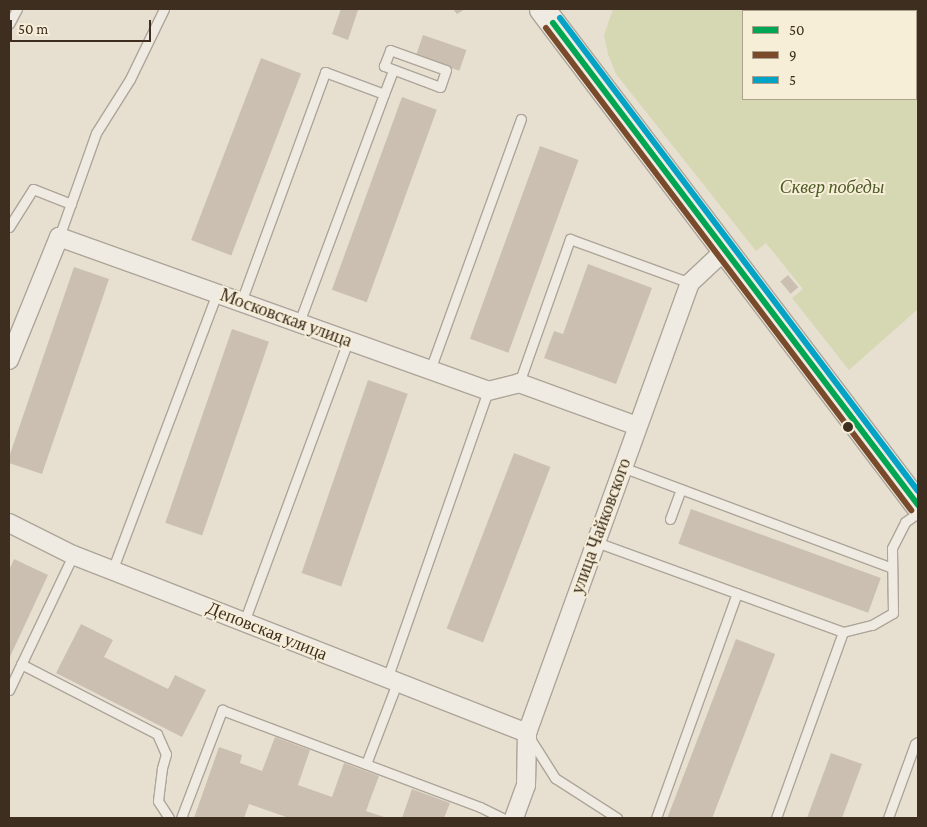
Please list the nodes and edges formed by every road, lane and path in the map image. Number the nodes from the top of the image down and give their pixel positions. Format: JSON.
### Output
{"nodes":[{"id":1,"x":17,"y":9,"type":"edge"},
{"id":2,"x":164,"y":9,"type":"edge"},
{"id":3,"x":555,"y":14,"type":"edge"},
{"id":4,"x":9,"y":24,"type":"edge"},
{"id":5,"x":393,"y":70,"type":"junction"},
{"id":6,"x":384,"y":94,"type":"junction"},
{"id":7,"x":521,"y":119,"type":"dead end"},
{"id":8,"x":71,"y":204,"type":"junction"},
{"id":9,"x":9,"y":227,"type":"edge"},
{"id":10,"x":59,"y":237,"type":"junction"},
{"id":11,"x":725,"y":250,"type":"junction"},
{"id":12,"x":690,"y":283,"type":"junction"},
{"id":13,"x":217,"y":293,"type":"junction"},
{"id":14,"x":241,"y":302,"type":"junction"},
{"id":15,"x":299,"y":323,"type":"junction"},
{"id":16,"x":348,"y":341,"type":"junction"},
{"id":17,"x":9,"y":360,"type":"edge"},
{"id":18,"x":430,"y":370,"type":"junction"},
{"id":19,"x":519,"y":383,"type":"junction"},
{"id":20,"x":488,"y":391,"type":"junction"},
{"id":21,"x":638,"y":426,"type":"junction"},
{"id":22,"x":622,"y":467,"type":"junction"},
{"id":23,"x":681,"y":489,"type":"junction"},
{"id":24,"x":918,"y":505,"type":"edge"},
{"id":25,"x":918,"y":513,"type":"edge"},
{"id":26,"x":670,"y":519,"type":"dead end"},
{"id":27,"x":9,"y":523,"type":"edge"},
{"id":28,"x":596,"y":542,"type":"junction"},
{"id":29,"x":73,"y":555,"type":"junction"},
{"id":30,"x":890,"y":567,"type":"junction"},
{"id":31,"x":112,"y":571,"type":"junction"},
{"id":32,"x":737,"y":593,"type":"junction"},
{"id":33,"x":244,"y":622,"type":"junction"},
{"id":34,"x":843,"y":632,"type":"junction"},
{"id":35,"x":21,"y":664,"type":"junction"},
{"id":36,"x":392,"y":681,"type":"junction"},
{"id":37,"x":9,"y":690,"type":"edge"},
{"id":38,"x":527,"y":733,"type":"junction"},
{"id":39,"x":918,"y":742,"type":"edge"},
{"id":40,"x":366,"y":764,"type":"junction"},
{"id":41,"x":169,"y":818,"type":"edge"},
{"id":42,"x":181,"y":818,"type":"edge"},
{"id":43,"x":503,"y":818,"type":"edge"},
{"id":44,"x":514,"y":818,"type":"edge"},
{"id":45,"x":617,"y":818,"type":"edge"},
{"id":46,"x":656,"y":818,"type":"edge"},
{"id":47,"x":776,"y":818,"type":"edge"},
{"id":48,"x":888,"y":818,"type":"edge"}],
"edges":[{"from":1,"to":4,"type":"lane"},
{"from":2,"to":8,"type":"lane"},
{"from":3,"to":11,"type":"main road"},
{"from":5,"to":5,"type":"lane"},
{"from":5,"to":6,"type":"lane"},
{"from":6,"to":14,"type":"lane"},
{"from":6,"to":15,"type":"lane"},
{"from":7,"to":18,"type":"lane"},
{"from":8,"to":9,"type":"lane"},
{"from":8,"to":10,"type":"lane"},
{"from":10,"to":13,"type":"street","name":"Московская улица"},
{"from":10,"to":17,"type":"street"},
{"from":11,"to":12,"type":"street","name":"улица Чайковского"},
{"from":11,"to":24,"type":"main road"},
{"from":12,"to":19,"type":"lane"},
{"from":12,"to":21,"type":"street","name":"улица Чайковского"},
{"from":13,"to":14,"type":"street","name":"Московская улица"},
{"from":13,"to":31,"type":"lane"},
{"from":14,"to":15,"type":"street","name":"Московская улица"},
{"from":15,"to":16,"type":"street","name":"Московская улица"},
{"from":16,"to":18,"type":"street","name":"Московская улица"},
{"from":16,"to":33,"type":"lane"},
{"from":18,"to":20,"type":"street","name":"Московская улица"},
{"from":19,"to":20,"type":"street"},
{"from":19,"to":21,"type":"street"},
{"from":20,"to":36,"type":"lane"},
{"from":21,"to":22,"type":"street","name":"улица Чайковского"},
{"from":22,"to":23,"type":"lane"},
{"from":22,"to":28,"type":"street","name":"улица Чайковского"},
{"from":23,"to":26,"type":"lane"},
{"from":23,"to":30,"type":"lane"},
{"from":25,"to":30,"type":"lane"},
{"from":27,"to":29,"type":"street","name":"Деповская улица"},
{"from":28,"to":32,"type":"lane"},
{"from":28,"to":38,"type":"street","name":"улица Чайковского"},
{"from":29,"to":31,"type":"street","name":"Деповская улица"},
{"from":29,"to":35,"type":"lane"},
{"from":30,"to":34,"type":"lane"},
{"from":31,"to":33,"type":"street","name":"Деповская улица"},
{"from":32,"to":34,"type":"lane"},
{"from":32,"to":46,"type":"lane"},
{"from":33,"to":36,"type":"street","name":"Деповская улица"},
{"from":34,"to":47,"type":"lane"},
{"from":35,"to":37,"type":"lane"},
{"from":35,"to":41,"type":"lane"},
{"from":36,"to":38,"type":"street","name":"Деповская улица"},
{"from":36,"to":40,"type":"lane"},
{"from":38,"to":44,"type":"street","name":"улица Чайковского"},
{"from":38,"to":45,"type":"lane"},
{"from":39,"to":48,"type":"lane"},
{"from":40,"to":42,"type":"lane"},
{"from":40,"to":43,"type":"lane"}]}
